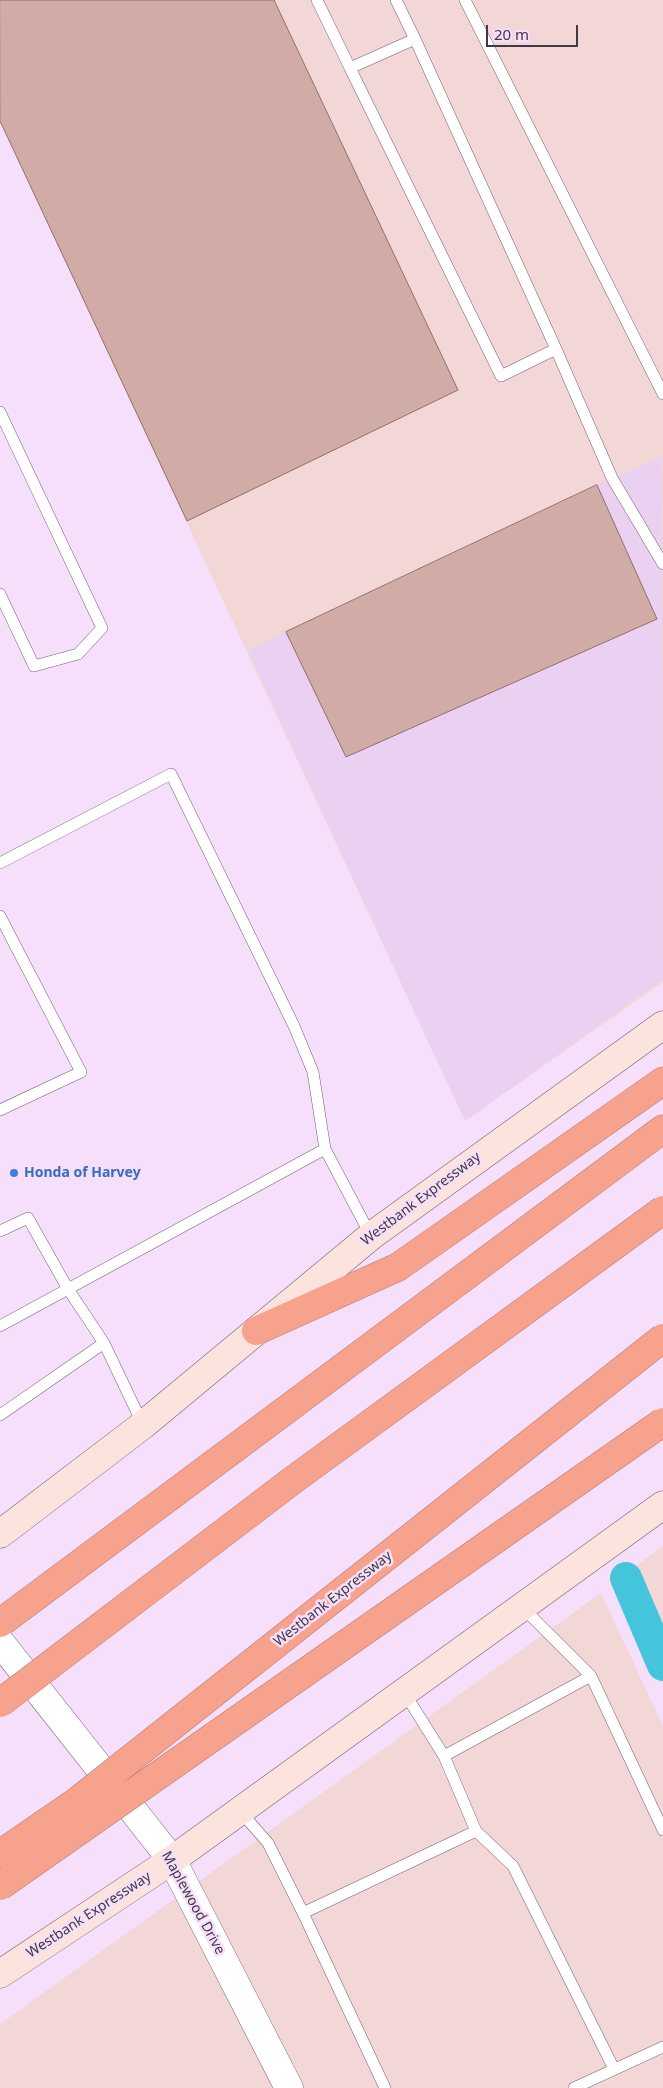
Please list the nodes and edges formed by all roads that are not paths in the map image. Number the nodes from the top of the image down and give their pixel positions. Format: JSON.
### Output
{"nodes":[{"id":1,"x":316,"y":0,"type":"edge"},
{"id":2,"x":396,"y":0,"type":"edge"},
{"id":3,"x":465,"y":0,"type":"edge"},
{"id":4,"x":414,"y":39,"type":"junction"},
{"id":5,"x":350,"y":68,"type":"junction"},
{"id":6,"x":556,"y":349,"type":"junction"},
{"id":7,"x":663,"y":394,"type":"edge"},
{"id":8,"x":0,"y":412,"type":"edge"},
{"id":9,"x":663,"y":564,"type":"edge"},
{"id":10,"x":0,"y":594,"type":"edge"},
{"id":11,"x":0,"y":863,"type":"edge"},
{"id":12,"x":0,"y":916,"type":"edge"},
{"id":13,"x":663,"y":1025,"type":"edge"},
{"id":14,"x":663,"y":1081,"type":"edge"},
{"id":15,"x":0,"y":1110,"type":"edge"},
{"id":16,"x":663,"y":1129,"type":"edge"},
{"id":17,"x":326,"y":1149,"type":"junction"},
{"id":18,"x":663,"y":1210,"type":"edge"},
{"id":19,"x":0,"y":1231,"type":"edge"},
{"id":20,"x":371,"y":1236,"type":"junction"},
{"id":21,"x":68,"y":1289,"type":"junction"},
{"id":22,"x":0,"y":1326,"type":"edge"},
{"id":23,"x":256,"y":1331,"type":"junction"},
{"id":24,"x":663,"y":1338,"type":"edge"},
{"id":25,"x":104,"y":1343,"type":"junction"},
{"id":26,"x":0,"y":1415,"type":"edge"},
{"id":27,"x":663,"y":1422,"type":"edge"},
{"id":28,"x":143,"y":1425,"type":"junction"},
{"id":29,"x":663,"y":1505,"type":"edge"},
{"id":30,"x":0,"y":1534,"type":"edge"},
{"id":31,"x":522,"y":1607,"type":"junction"},
{"id":32,"x":0,"y":1623,"type":"edge"},
{"id":33,"x":0,"y":1642,"type":"edge"},
{"id":34,"x":591,"y":1676,"type":"junction"},
{"id":35,"x":404,"y":1692,"type":"junction"},
{"id":36,"x":0,"y":1703,"type":"edge"},
{"id":37,"x":444,"y":1756,"type":"junction"},
{"id":38,"x":240,"y":1811,"type":"junction"},
{"id":39,"x":663,"y":1830,"type":"edge"},
{"id":40,"x":476,"y":1831,"type":"junction"},
{"id":41,"x":0,"y":1854,"type":"edge"},
{"id":42,"x":172,"y":1860,"type":"junction"},
{"id":43,"x":0,"y":1886,"type":"edge"},
{"id":44,"x":303,"y":1913,"type":"junction"},
{"id":45,"x":0,"y":1974,"type":"edge"},
{"id":46,"x":663,"y":2047,"type":"edge"},
{"id":47,"x":614,"y":2069,"type":"junction"},
{"id":48,"x":289,"y":2088,"type":"edge"},
{"id":49,"x":385,"y":2088,"type":"edge"},
{"id":50,"x":574,"y":2088,"type":"edge"}],
"edges":[{"from":1,"to":5,"type":"lane"},
{"from":2,"to":4,"type":"lane"},
{"from":3,"to":7,"type":"lane"},
{"from":4,"to":5,"type":"lane"},
{"from":4,"to":6,"type":"lane"},
{"from":5,"to":6,"type":"lane"},
{"from":6,"to":9,"type":"lane"},
{"from":8,"to":10,"type":"lane"},
{"from":11,"to":17,"type":"lane"},
{"from":12,"to":15,"type":"lane"},
{"from":13,"to":20,"type":"main road","name":"Westbank Expressway"},
{"from":14,"to":23,"type":"highway"},
{"from":16,"to":32,"type":"highway"},
{"from":17,"to":20,"type":"lane"},
{"from":17,"to":21,"type":"lane"},
{"from":18,"to":36,"type":"highway","bridge":true},
{"from":19,"to":21,"type":"lane"},
{"from":20,"to":23,"type":"main road","name":"Westbank Expressway"},
{"from":21,"to":22,"type":"lane"},
{"from":21,"to":25,"type":"lane"},
{"from":23,"to":28,"type":"main road","name":"Westbank Expressway"},
{"from":24,"to":41,"type":"highway","name":"Westbank Expressway","bridge":true},
{"from":25,"to":26,"type":"lane"},
{"from":25,"to":28,"type":"lane"},
{"from":27,"to":43,"type":"highway","bridge":true},
{"from":28,"to":30,"type":"main road","name":"Westbank Expressway"},
{"from":29,"to":31,"type":"main road","name":"Westbank Expressway"},
{"from":31,"to":34,"type":"lane"},
{"from":31,"to":35,"type":"main road","name":"Westbank Expressway"},
{"from":33,"to":42,"type":"street","name":"Maplewood Drive"},
{"from":34,"to":37,"type":"lane"},
{"from":34,"to":39,"type":"lane"},
{"from":35,"to":37,"type":"lane"},
{"from":35,"to":38,"type":"main road","name":"Westbank Expressway"},
{"from":37,"to":40,"type":"lane"},
{"from":38,"to":42,"type":"main road","name":"Westbank Expressway"},
{"from":38,"to":44,"type":"lane"},
{"from":40,"to":44,"type":"lane"},
{"from":40,"to":47,"type":"lane"},
{"from":42,"to":45,"type":"main road","name":"Westbank Expressway"},
{"from":42,"to":48,"type":"street","name":"Maplewood Drive"},
{"from":44,"to":49,"type":"lane"},
{"from":46,"to":47,"type":"lane"},
{"from":47,"to":50,"type":"lane"}]}
